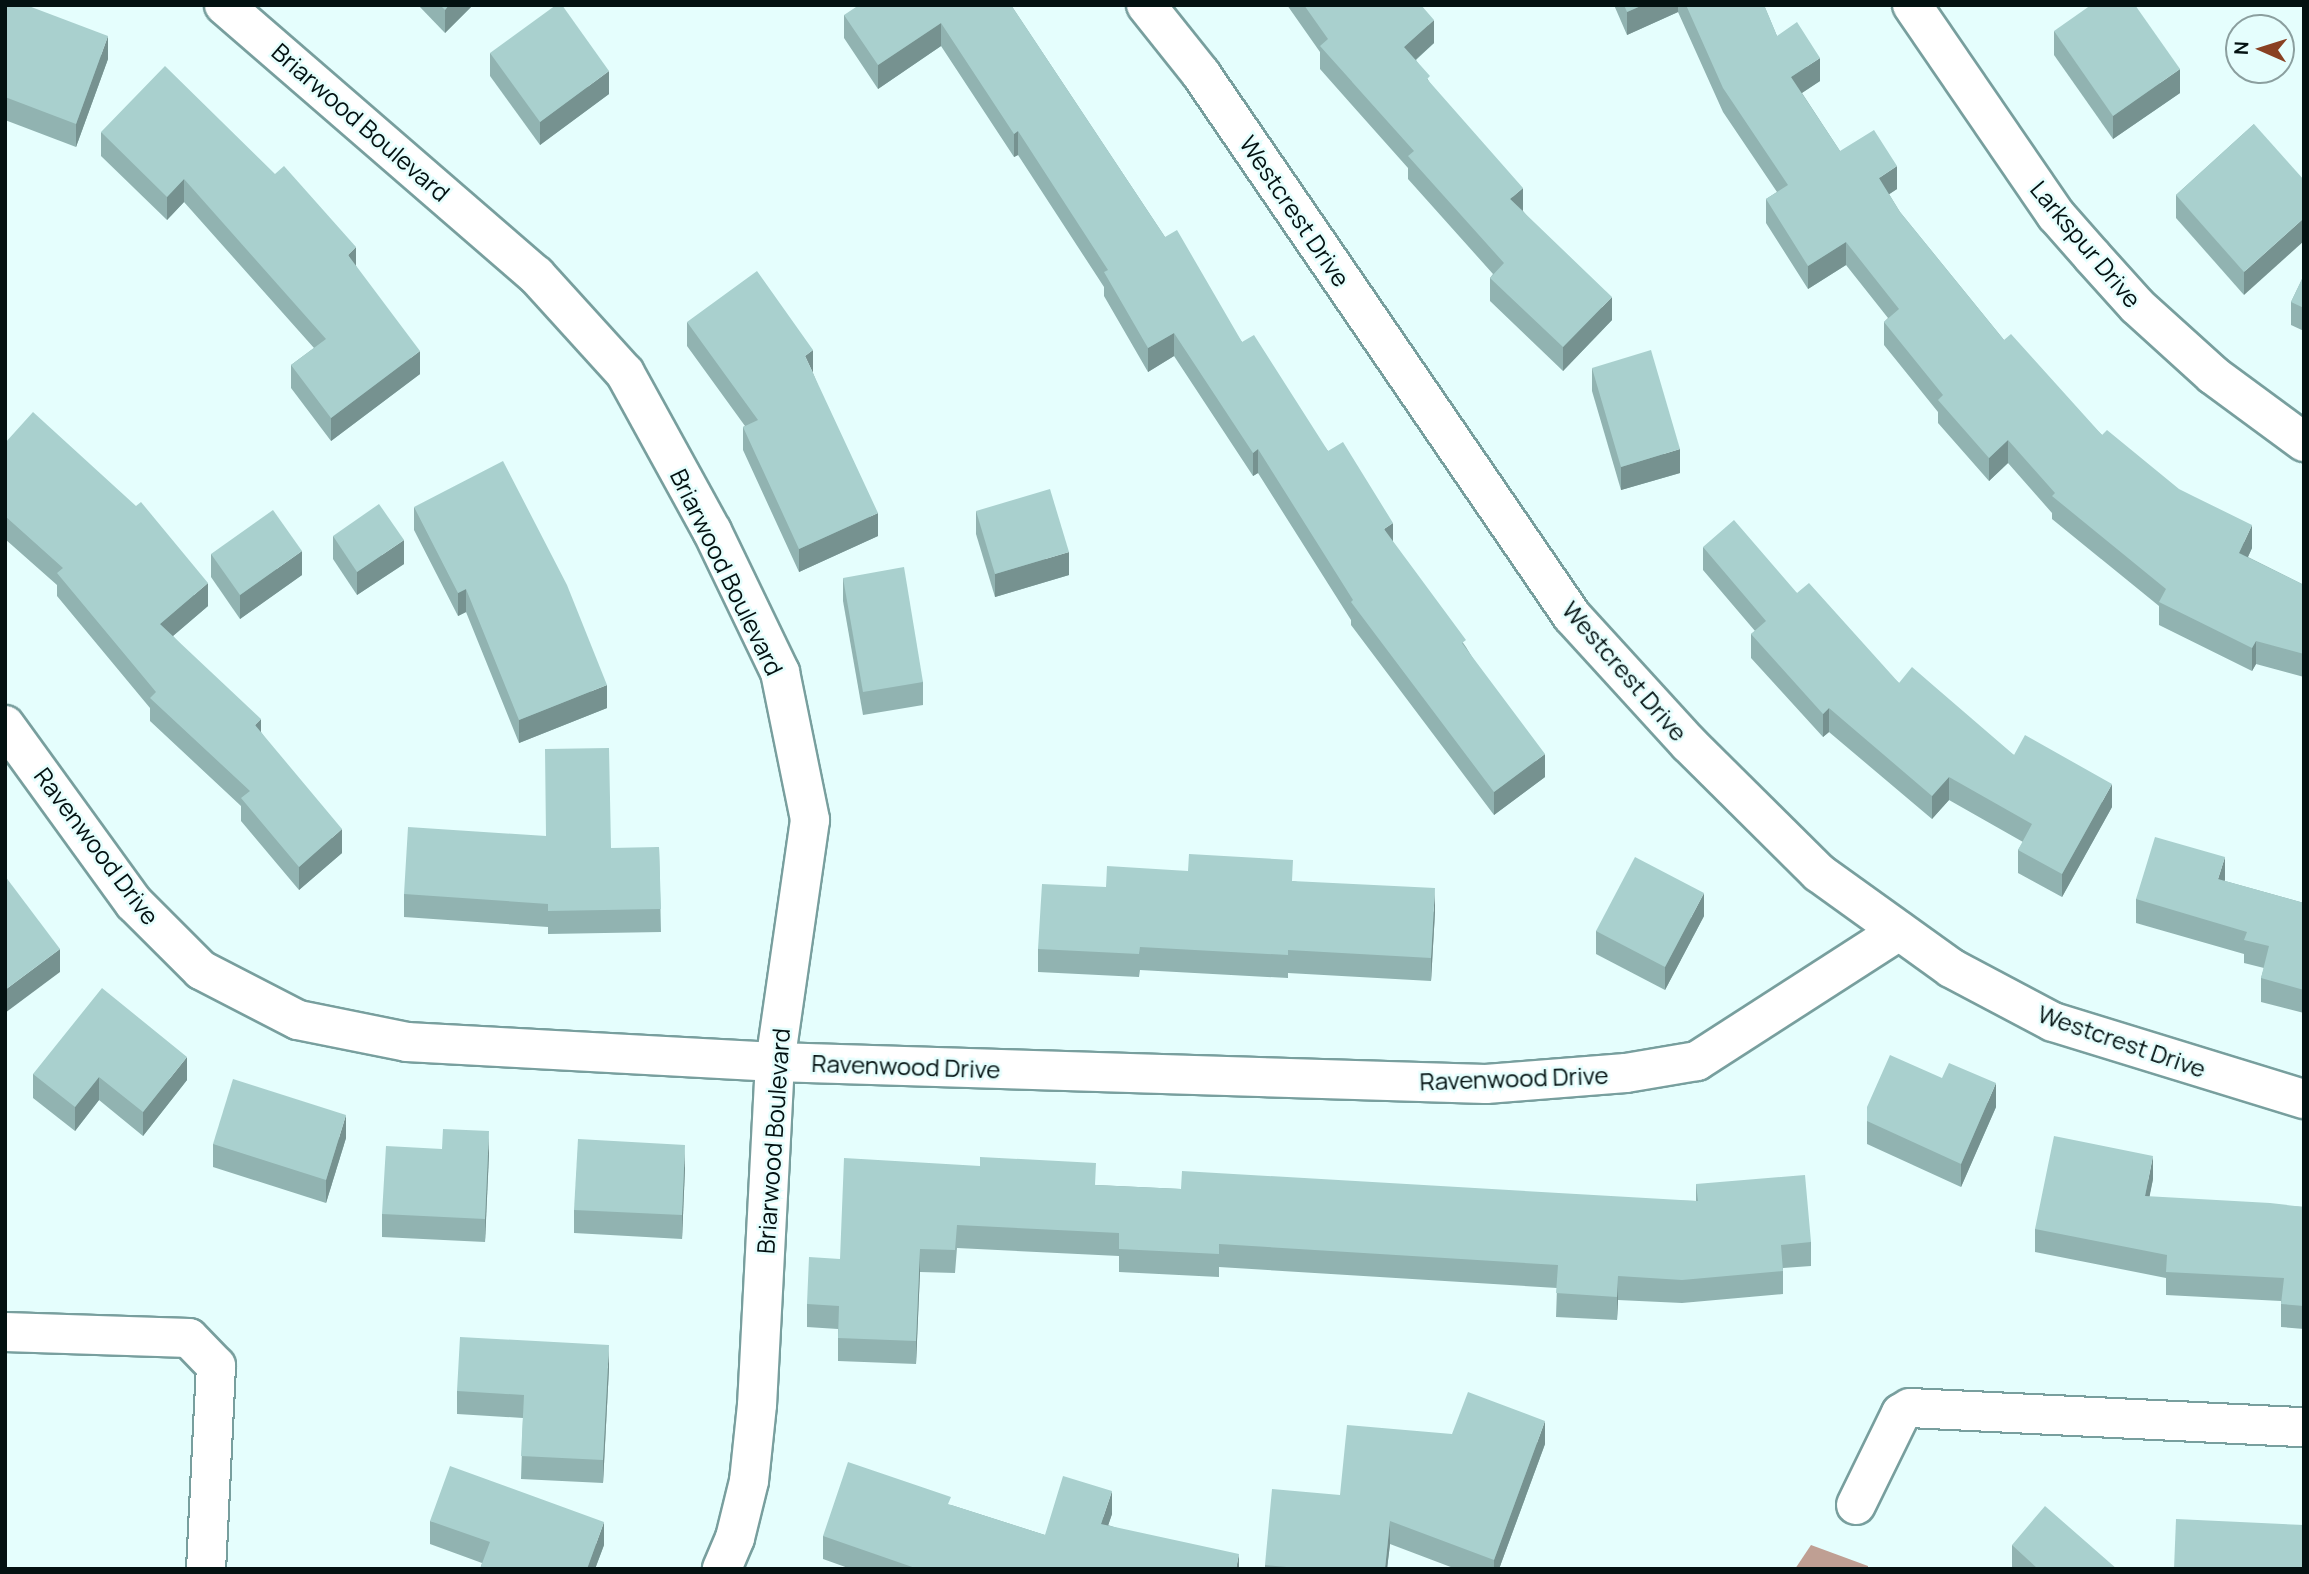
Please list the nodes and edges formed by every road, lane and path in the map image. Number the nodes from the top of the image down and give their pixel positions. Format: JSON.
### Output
{"nodes":[{"id":1,"x":224,"y":5,"type":"edge"},
{"id":2,"x":1146,"y":5,"type":"edge"},
{"id":3,"x":1930,"y":13,"type":"edge"},
{"id":4,"x":2304,"y":442,"type":"edge"},
{"id":5,"x":5,"y":725,"type":"edge"},
{"id":6,"x":1899,"y":931,"type":"junction"},
{"id":7,"x":775,"y":1062,"type":"junction"},
{"id":8,"x":2304,"y":1100,"type":"edge"},
{"id":9,"x":5,"y":1332,"type":"edge"},
{"id":10,"x":2304,"y":1427,"type":"edge"},
{"id":11,"x":1856,"y":1505,"type":"dead end"},
{"id":12,"x":206,"y":1569,"type":"edge"},
{"id":13,"x":722,"y":1569,"type":"edge"}],
"edges":[{"from":1,"to":7,"type":"street","name":"Briarwood Boulevard"},
{"from":2,"to":6,"type":"street","name":"Westcrest Drive"},
{"from":3,"to":4,"type":"street","name":"Larkspur Drive"},
{"from":5,"to":7,"type":"street","name":"Ravenwood Drive"},
{"from":6,"to":7,"type":"street","name":"Ravenwood Drive"},
{"from":6,"to":8,"type":"street","name":"Westcrest Drive"},
{"from":7,"to":13,"type":"street","name":"Briarwood Boulevard"},
{"from":9,"to":12,"type":"street"},
{"from":10,"to":11,"type":"street"}]}
